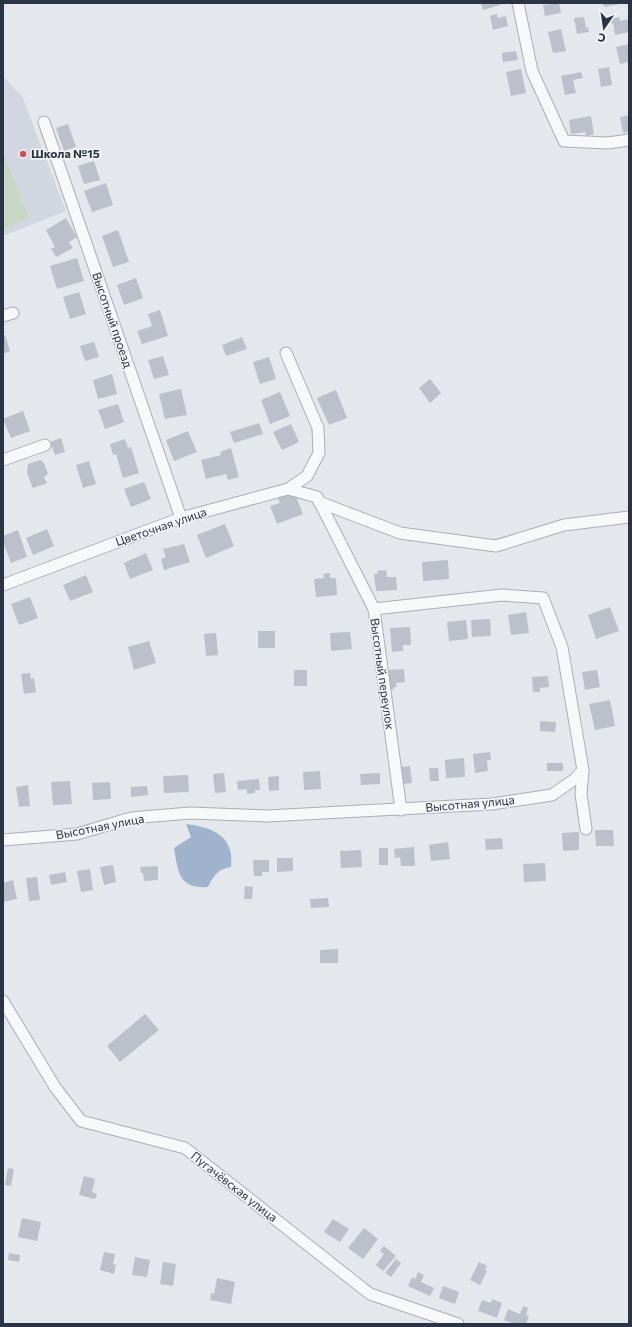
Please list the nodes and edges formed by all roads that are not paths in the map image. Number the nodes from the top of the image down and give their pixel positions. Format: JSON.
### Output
{"nodes":[{"id":1,"x":518,"y":3,"type":"edge"},
{"id":2,"x":44,"y":122,"type":"dead end"},
{"id":3,"x":629,"y":140,"type":"edge"},
{"id":4,"x":286,"y":353,"type":"dead end"},
{"id":5,"x":45,"y":445,"type":"dead end"},
{"id":6,"x":3,"y":460,"type":"edge"},
{"id":7,"x":288,"y":489,"type":"junction"},
{"id":8,"x":319,"y":502,"type":"junction"},
{"id":9,"x":629,"y":517,"type":"edge"},
{"id":10,"x":181,"y":518,"type":"junction"},
{"id":11,"x":3,"y":585,"type":"edge"},
{"id":12,"x":374,"y":609,"type":"junction"},
{"id":13,"x":583,"y":770,"type":"junction"},
{"id":14,"x":401,"y":810,"type":"junction"},
{"id":15,"x":586,"y":829,"type":"dead end"},
{"id":16,"x":3,"y":840,"type":"edge"},
{"id":17,"x":3,"y":1001,"type":"edge"},
{"id":18,"x":458,"y":1324,"type":"edge"}],
"edges":[{"from":1,"to":3,"type":"street"},
{"from":2,"to":10,"type":"street","name":"Высотный проезд"},
{"from":4,"to":7,"type":"street"},
{"from":5,"to":6,"type":"street"},
{"from":7,"to":8,"type":"street"},
{"from":7,"to":10,"type":"street","name":"Цветочная улица"},
{"from":8,"to":9,"type":"street"},
{"from":8,"to":12,"type":"street","name":"Высотный переулок"},
{"from":10,"to":11,"type":"street","name":"Цветочная улица"},
{"from":12,"to":13,"type":"street"},
{"from":12,"to":14,"type":"street","name":"Высотный переулок"},
{"from":13,"to":14,"type":"street","name":"Высотная улица"},
{"from":13,"to":15,"type":"street"},
{"from":14,"to":16,"type":"street","name":"Высотная улица"},
{"from":17,"to":18,"type":"street","name":"Пугачёвская улица"}]}
